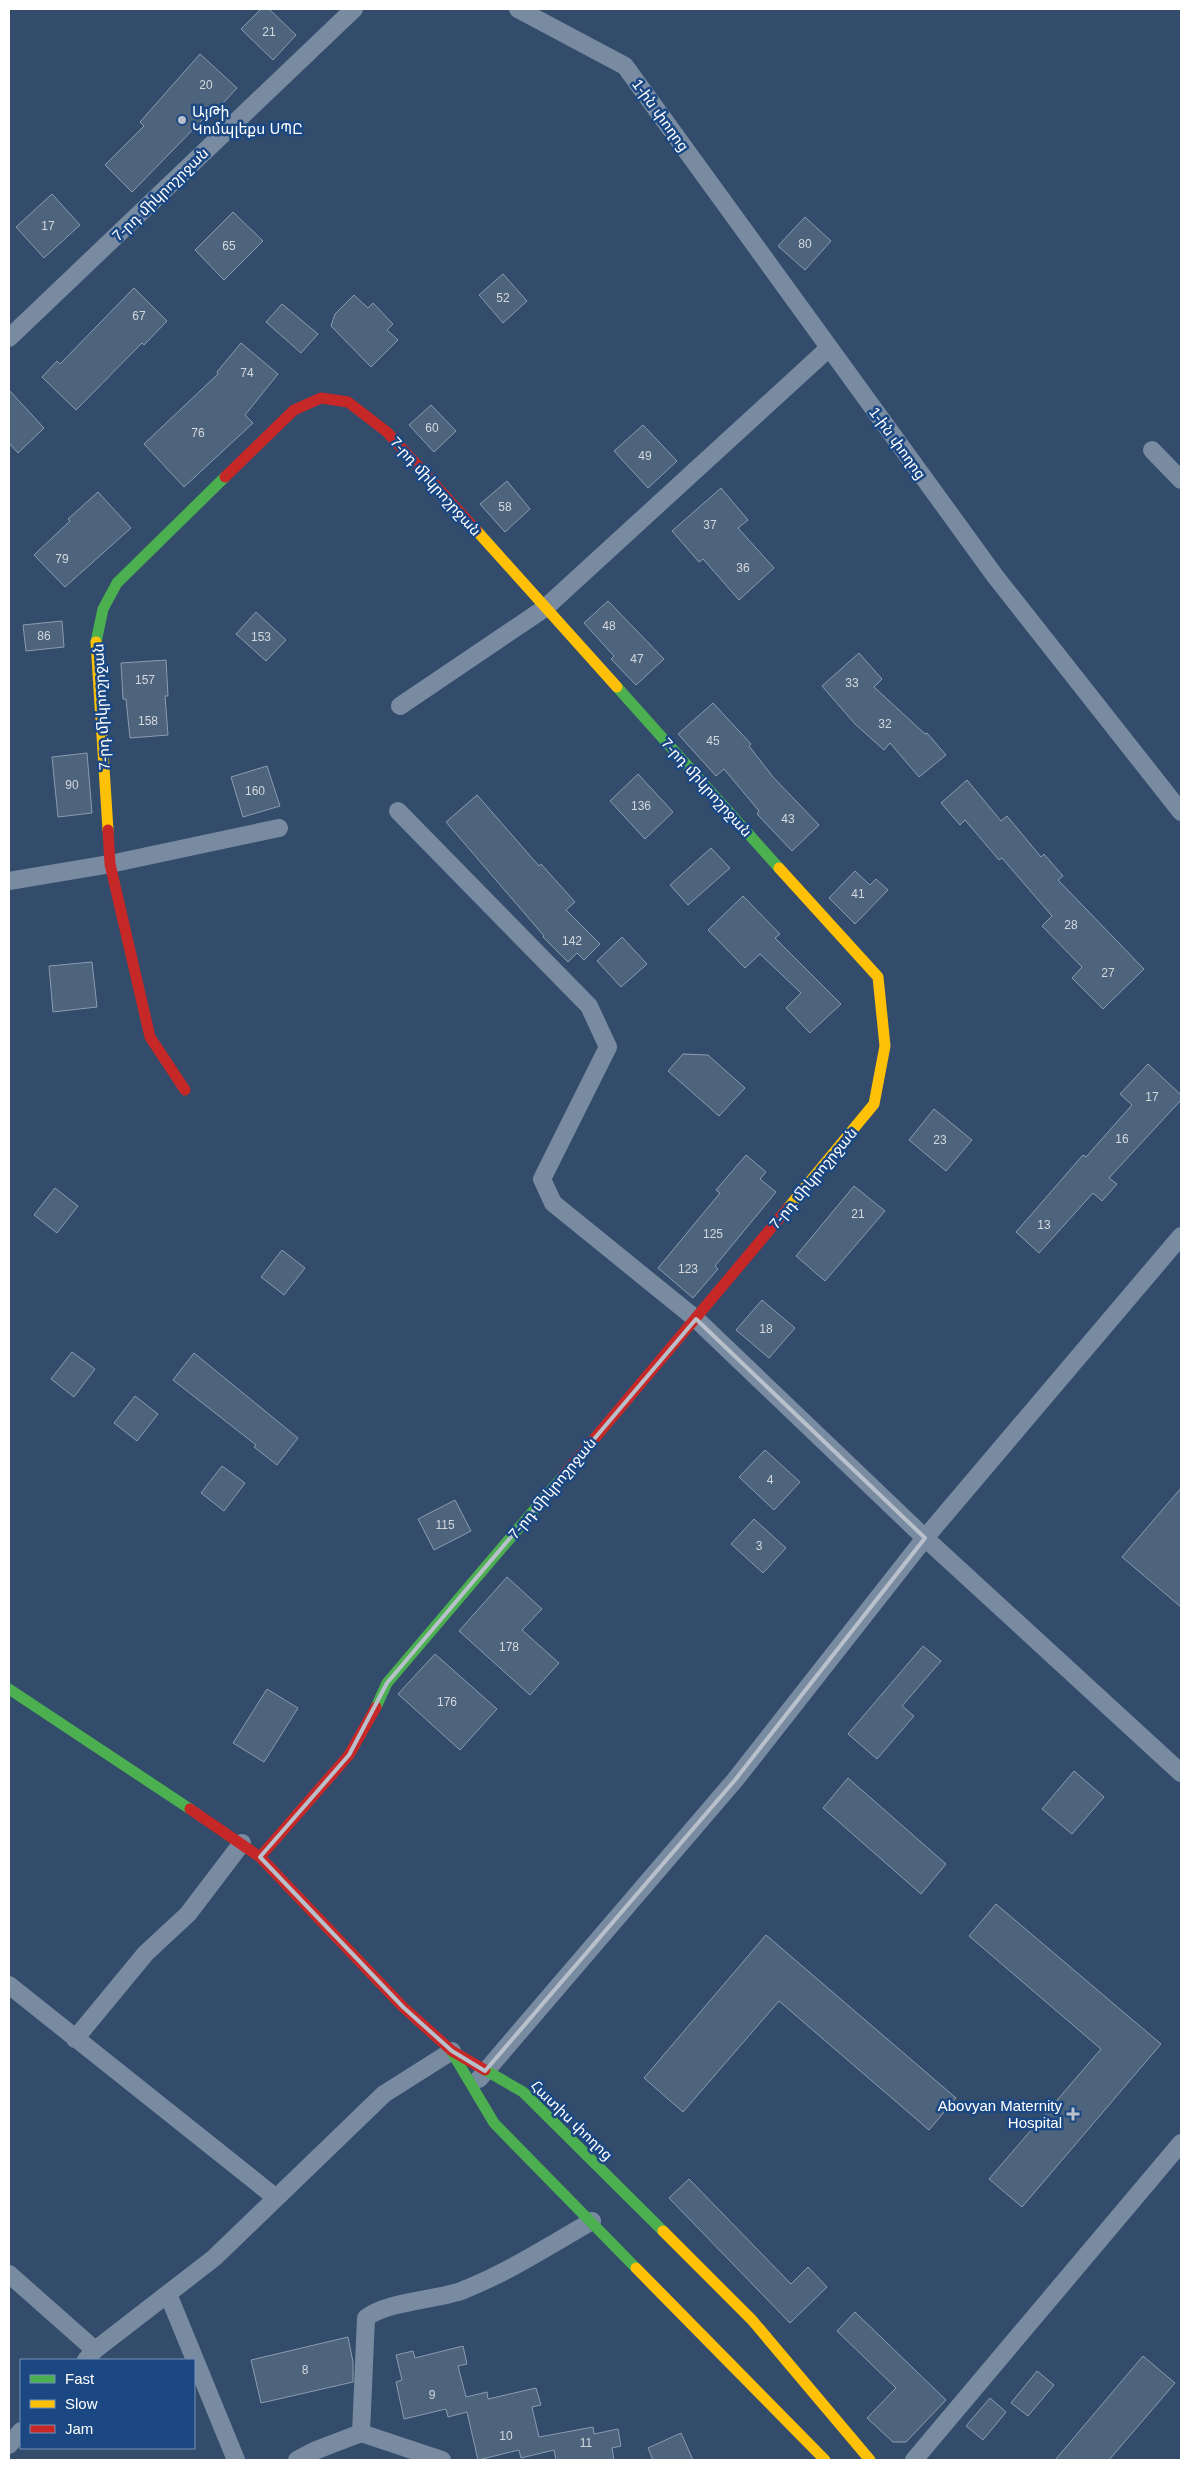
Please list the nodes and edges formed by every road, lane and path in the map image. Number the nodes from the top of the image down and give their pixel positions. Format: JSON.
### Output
{"nodes":[{"id":1,"x":354,"y":9,"type":"edge"},
{"id":2,"x":518,"y":9,"type":"edge"},
{"id":3,"x":9,"y":338,"type":"edge"},
{"id":4,"x":829,"y":348,"type":"junction"},
{"id":5,"x":1152,"y":450,"type":"dead end"},
{"id":6,"x":1181,"y":480,"type":"edge"},
{"id":7,"x":545,"y":608,"type":"junction"},
{"id":8,"x":400,"y":706,"type":"dead end"},
{"id":9,"x":398,"y":811,"type":"dead end"},
{"id":10,"x":1181,"y":812,"type":"edge"},
{"id":11,"x":279,"y":828,"type":"dead end"},
{"id":12,"x":110,"y":864,"type":"junction"},
{"id":13,"x":9,"y":881,"type":"edge"},
{"id":14,"x":185,"y":1090,"type":"dead end"},
{"id":15,"x":1181,"y":1236,"type":"edge"},
{"id":16,"x":696,"y":1319,"type":"junction"},
{"id":17,"x":925,"y":1538,"type":"junction"},
{"id":18,"x":9,"y":1689,"type":"edge"},
{"id":19,"x":1181,"y":1773,"type":"edge"},
{"id":20,"x":242,"y":1843,"type":"junction"},
{"id":21,"x":260,"y":1858,"type":"junction"},
{"id":22,"x":9,"y":1985,"type":"edge"},
{"id":23,"x":76,"y":2039,"type":"junction"},
{"id":24,"x":452,"y":2051,"type":"junction"},
{"id":25,"x":485,"y":2070,"type":"junction"},
{"id":26,"x":472,"y":2087,"type":"junction"},
{"id":27,"x":1181,"y":2143,"type":"edge"},
{"id":28,"x":275,"y":2198,"type":"junction"},
{"id":29,"x":592,"y":2222,"type":"junction"},
{"id":30,"x":9,"y":2274,"type":"edge"},
{"id":31,"x":168,"y":2294,"type":"junction"},
{"id":32,"x":90,"y":2355,"type":"edge"},
{"id":33,"x":195,"y":2359,"type":"edge"},
{"id":34,"x":195,"y":2360,"type":"edge"},
{"id":35,"x":20,"y":2432,"type":"edge"},
{"id":36,"x":361,"y":2433,"type":"junction"},
{"id":37,"x":9,"y":2445,"type":"edge"},
{"id":38,"x":236,"y":2460,"type":"edge"},
{"id":39,"x":297,"y":2460,"type":"edge"},
{"id":40,"x":442,"y":2460,"type":"edge"},
{"id":41,"x":825,"y":2460,"type":"edge"},
{"id":42,"x":870,"y":2460,"type":"edge"},
{"id":43,"x":914,"y":2460,"type":"edge"}],
"edges":[{"from":1,"to":3,"type":"street","name":"7-րդ միկրոշրջան"},
{"from":2,"to":4,"type":"street","name":"1-ին փողոց"},
{"from":4,"to":7,"type":"street"},
{"from":4,"to":10,"type":"street","name":"1-ին փողոց"},
{"from":5,"to":6,"type":"street"},
{"from":7,"to":8,"type":"street"},
{"from":7,"to":12,"type":"street","name":"7-րդ միկրոշրջան"},
{"from":7,"to":16,"type":"street","name":"7-րդ միկրոշրջան"},
{"from":9,"to":16,"type":"street"},
{"from":11,"to":12,"type":"street"},
{"from":12,"to":13,"type":"street"},
{"from":12,"to":14,"type":"street","name":"7-րդ միկրոշրջան"},
{"from":15,"to":17,"type":"street"},
{"from":16,"to":17,"type":"street"},
{"from":16,"to":21,"type":"street","name":"7-րդ միկրոշրջան"},
{"from":17,"to":19,"type":"street"},
{"from":17,"to":25,"type":"street"},
{"from":18,"to":20,"type":"street"},
{"from":20,"to":21,"type":"street"},
{"from":20,"to":23,"type":"street"},
{"from":21,"to":24,"type":"street"},
{"from":22,"to":23,"type":"street"},
{"from":23,"to":28,"type":"street"},
{"from":24,"to":25,"type":"street","name":"Հատիս փողոց"},
{"from":24,"to":26,"type":"street"},
{"from":24,"to":28,"type":"street"},
{"from":25,"to":26,"type":"street"},
{"from":25,"to":42,"type":"street","name":"Հատիս փողոց"},
{"from":26,"to":29,"type":"street"},
{"from":27,"to":43,"type":"street"},
{"from":28,"to":31,"type":"street"},
{"from":29,"to":36,"type":"street"},
{"from":29,"to":41,"type":"street"},
{"from":30,"to":32,"type":"street"},
{"from":31,"to":32,"type":"street"},
{"from":31,"to":33,"type":"street"},
{"from":34,"to":38,"type":"street"},
{"from":35,"to":37,"type":"street"},
{"from":36,"to":39,"type":"street"},
{"from":36,"to":40,"type":"street"}]}
